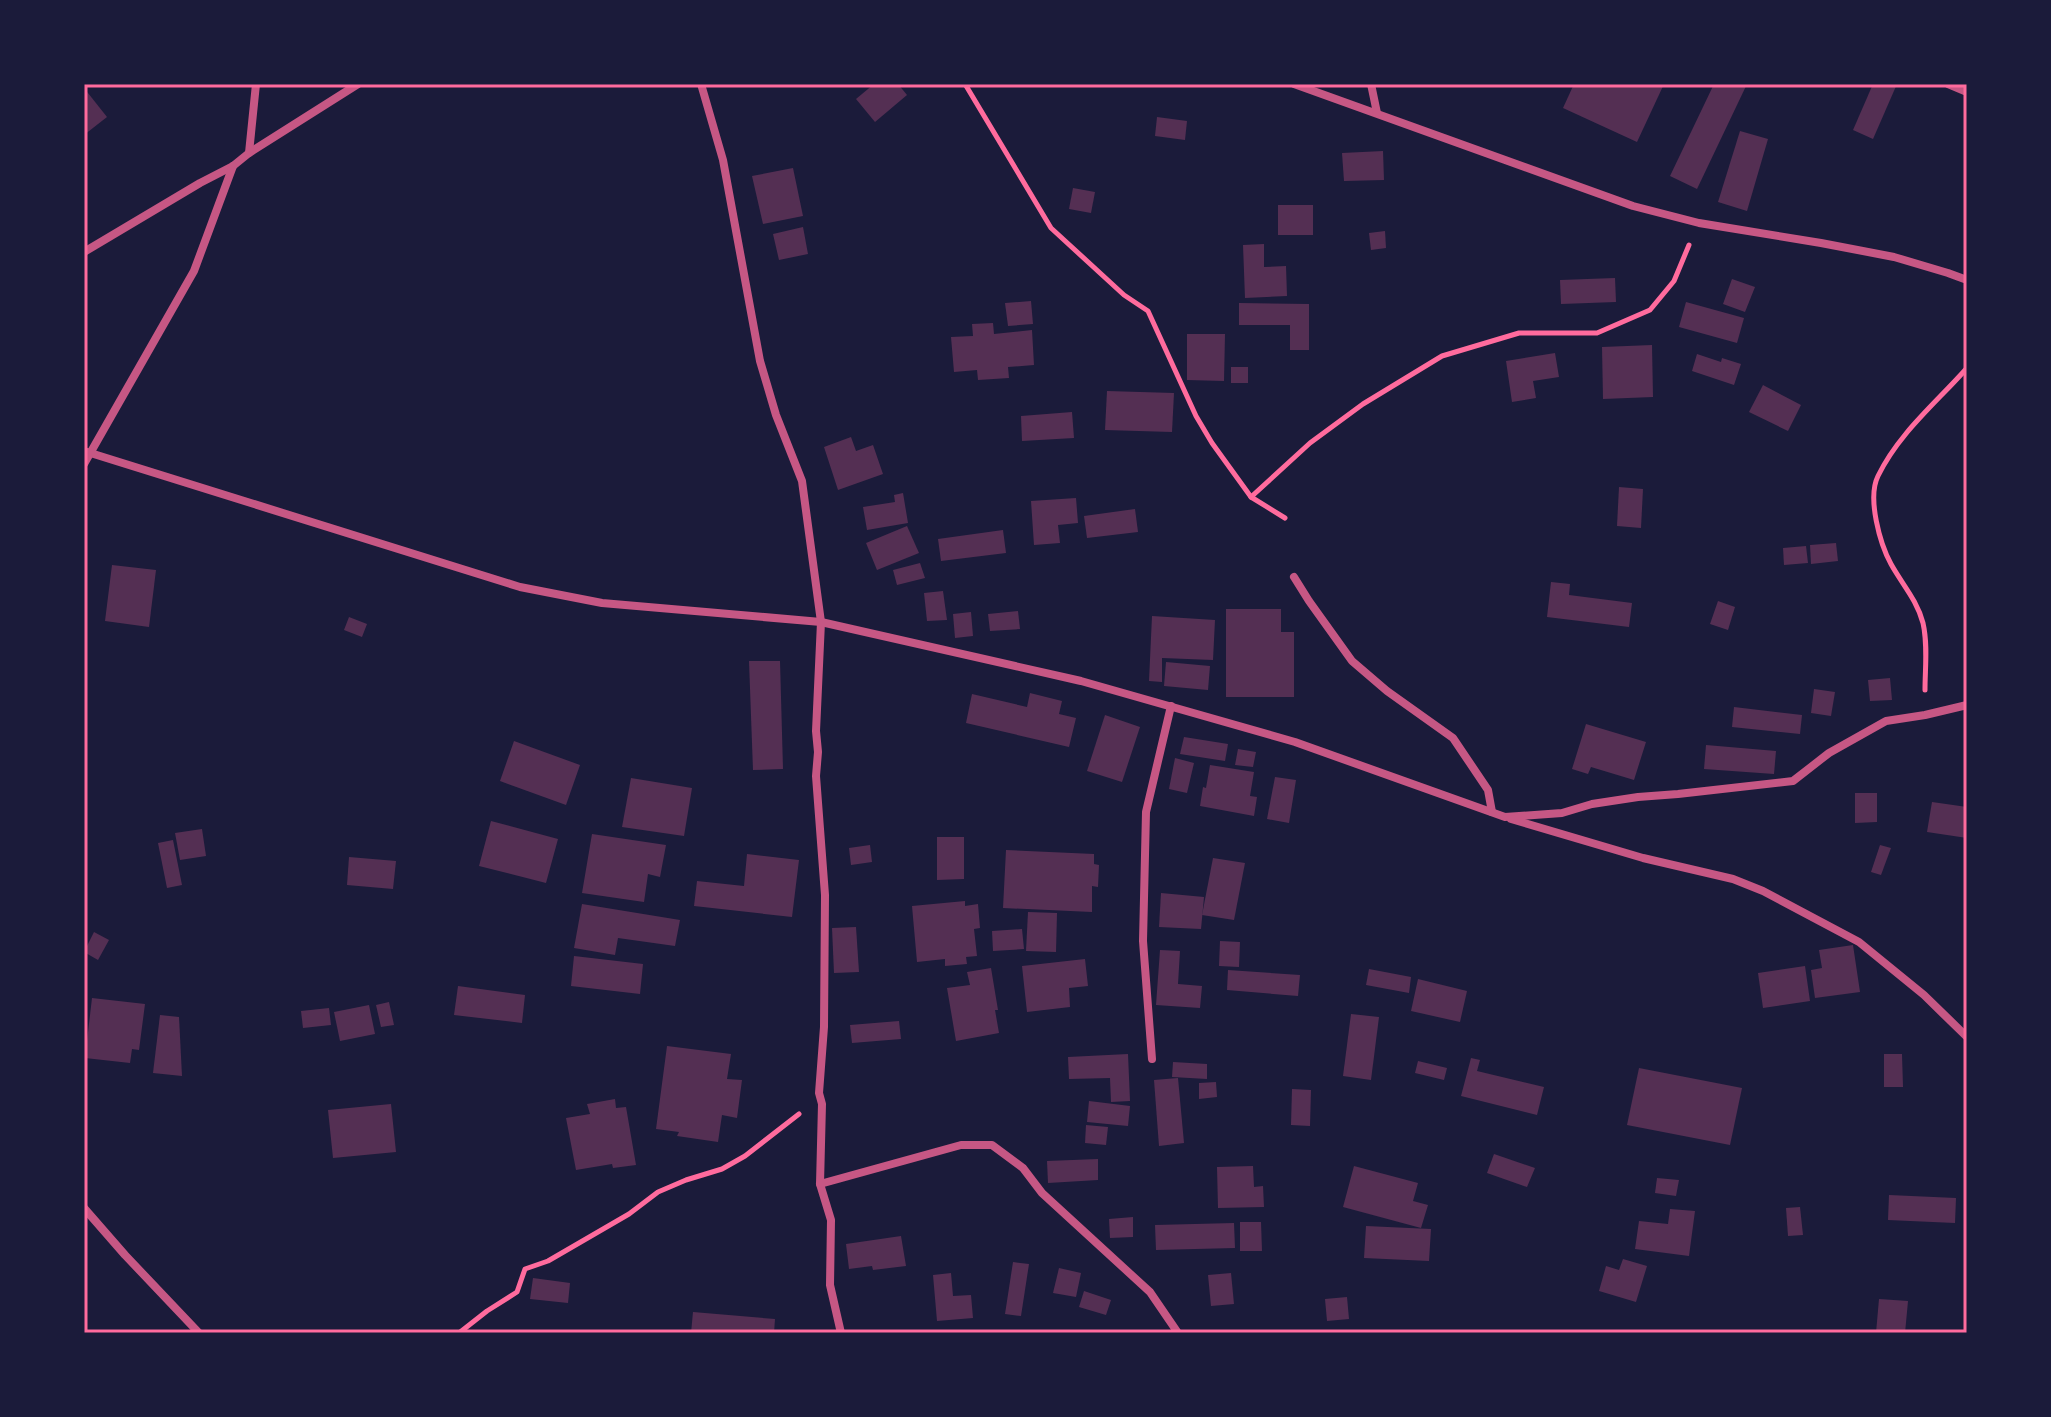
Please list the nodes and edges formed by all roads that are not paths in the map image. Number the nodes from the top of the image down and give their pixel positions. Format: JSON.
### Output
{"nodes":[{"id":1,"x":256,"y":84,"type":"edge"},
{"id":2,"x":358,"y":84,"type":"edge"},
{"id":3,"x":701,"y":84,"type":"edge"},
{"id":4,"x":1294,"y":84,"type":"edge"},
{"id":5,"x":1371,"y":84,"type":"edge"},
{"id":6,"x":1948,"y":84,"type":"edge"},
{"id":7,"x":1967,"y":92,"type":"edge"},
{"id":8,"x":1377,"y":113,"type":"junction"},
{"id":9,"x":249,"y":153,"type":"junction"},
{"id":10,"x":233,"y":166,"type":"junction"},
{"id":11,"x":84,"y":252,"type":"edge"},
{"id":12,"x":1967,"y":280,"type":"edge"},
{"id":13,"x":87,"y":452,"type":"edge"},
{"id":14,"x":84,"y":464,"type":"edge"},
{"id":15,"x":1294,"y":577,"type":"dead end"},
{"id":16,"x":821,"y":622,"type":"junction"},
{"id":17,"x":1967,"y":705,"type":"edge"},
{"id":18,"x":1171,"y":706,"type":"junction"},
{"id":19,"x":1492,"y":812,"type":"junction"},
{"id":20,"x":1505,"y":817,"type":"junction"},
{"id":21,"x":1967,"y":1037,"type":"edge"},
{"id":22,"x":1152,"y":1059,"type":"dead end"},
{"id":23,"x":820,"y":1184,"type":"junction"},
{"id":24,"x":84,"y":1208,"type":"edge"},
{"id":25,"x":199,"y":1333,"type":"edge"},
{"id":26,"x":841,"y":1333,"type":"edge"},
{"id":27,"x":1178,"y":1333,"type":"edge"}],
"edges":[{"from":1,"to":9,"type":"street"},
{"from":2,"to":9,"type":"street"},
{"from":3,"to":16,"type":"street"},
{"from":4,"to":8,"type":"street"},
{"from":5,"to":8,"type":"street"},
{"from":6,"to":7,"type":"street"},
{"from":8,"to":12,"type":"street"},
{"from":9,"to":10,"type":"street"},
{"from":10,"to":11,"type":"street"},
{"from":10,"to":13,"type":"street"},
{"from":13,"to":14,"type":"street"},
{"from":13,"to":16,"type":"street"},
{"from":15,"to":19,"type":"street"},
{"from":16,"to":18,"type":"street"},
{"from":16,"to":23,"type":"street"},
{"from":17,"to":20,"type":"street"},
{"from":18,"to":19,"type":"street"},
{"from":18,"to":22,"type":"street"},
{"from":19,"to":20,"type":"street"},
{"from":20,"to":21,"type":"street"},
{"from":23,"to":26,"type":"street"},
{"from":23,"to":27,"type":"street"},
{"from":24,"to":25,"type":"street"}]}
